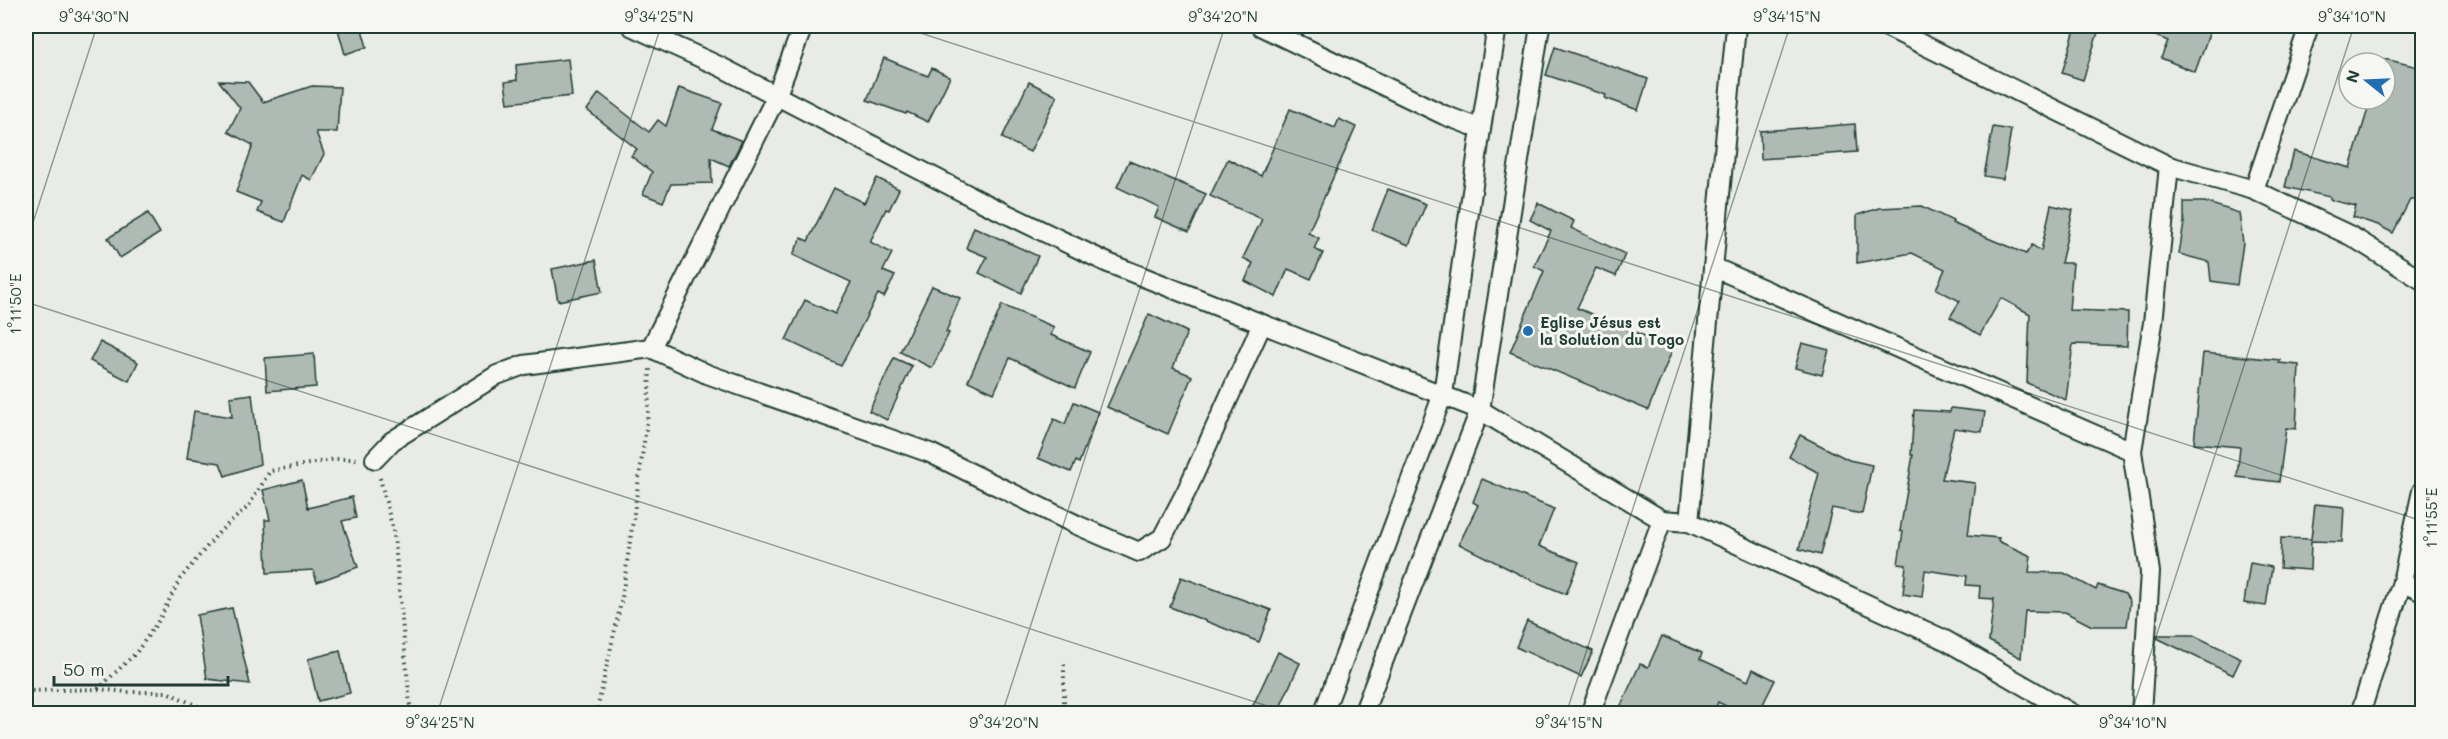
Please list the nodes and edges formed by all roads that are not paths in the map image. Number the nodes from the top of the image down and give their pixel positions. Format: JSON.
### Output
{"nodes":[{"id":1,"x":631,"y":26,"type":"edge"},
{"id":2,"x":803,"y":26,"type":"edge"},
{"id":3,"x":1260,"y":26,"type":"edge"},
{"id":4,"x":1497,"y":26,"type":"edge"},
{"id":5,"x":1540,"y":26,"type":"edge"},
{"id":6,"x":1736,"y":26,"type":"edge"},
{"id":7,"x":1885,"y":26,"type":"edge"},
{"id":8,"x":2309,"y":26,"type":"edge"},
{"id":9,"x":1289,"y":32,"type":"edge"},
{"id":10,"x":776,"y":97,"type":"junction"},
{"id":11,"x":1480,"y":129,"type":"junction"},
{"id":12,"x":2169,"y":166,"type":"junction"},
{"id":13,"x":2253,"y":190,"type":"junction"},
{"id":14,"x":1713,"y":267,"type":"junction"},
{"id":15,"x":2422,"y":280,"type":"edge"},
{"id":16,"x":1262,"y":324,"type":"junction"},
{"id":17,"x":651,"y":348,"type":"junction"},
{"id":18,"x":1443,"y":394,"type":"junction"},
{"id":19,"x":1480,"y":410,"type":"junction"},
{"id":20,"x":2132,"y":451,"type":"junction"},
{"id":21,"x":375,"y":459,"type":"road end"},
{"id":22,"x":2422,"y":491,"type":"edge"},
{"id":23,"x":1662,"y":520,"type":"junction"},
{"id":24,"x":1689,"y":522,"type":"junction"},
{"id":25,"x":2402,"y":582,"type":"junction"},
{"id":26,"x":2422,"y":592,"type":"edge"},
{"id":27,"x":1323,"y":714,"type":"edge"},
{"id":28,"x":1363,"y":714,"type":"edge"},
{"id":29,"x":1590,"y":714,"type":"edge"},
{"id":30,"x":2073,"y":714,"type":"edge"},
{"id":31,"x":2141,"y":714,"type":"edge"},
{"id":32,"x":2360,"y":714,"type":"edge"}],
"edges":[{"from":1,"to":10,"type":"street"},
{"from":2,"to":10,"type":"street"},
{"from":3,"to":9,"type":"street"},
{"from":4,"to":11,"type":"street"},
{"from":5,"to":19,"type":"street"},
{"from":6,"to":14,"type":"street"},
{"from":7,"to":12,"type":"street"},
{"from":8,"to":13,"type":"street"},
{"from":9,"to":11,"type":"street"},
{"from":10,"to":16,"type":"street"},
{"from":10,"to":17,"type":"street"},
{"from":11,"to":18,"type":"street"},
{"from":12,"to":13,"type":"street"},
{"from":12,"to":20,"type":"street"},
{"from":13,"to":15,"type":"street"},
{"from":14,"to":20,"type":"street"},
{"from":14,"to":24,"type":"street"},
{"from":16,"to":17,"type":"street"},
{"from":16,"to":18,"type":"street"},
{"from":17,"to":21,"type":"street"},
{"from":18,"to":19,"type":"street"},
{"from":18,"to":27,"type":"street"},
{"from":19,"to":23,"type":"street"},
{"from":19,"to":28,"type":"street"},
{"from":20,"to":31,"type":"street"},
{"from":22,"to":25,"type":"street"},
{"from":23,"to":24,"type":"street"},
{"from":23,"to":29,"type":"street"},
{"from":24,"to":30,"type":"street"},
{"from":25,"to":26,"type":"street"},
{"from":25,"to":32,"type":"street"}]}
